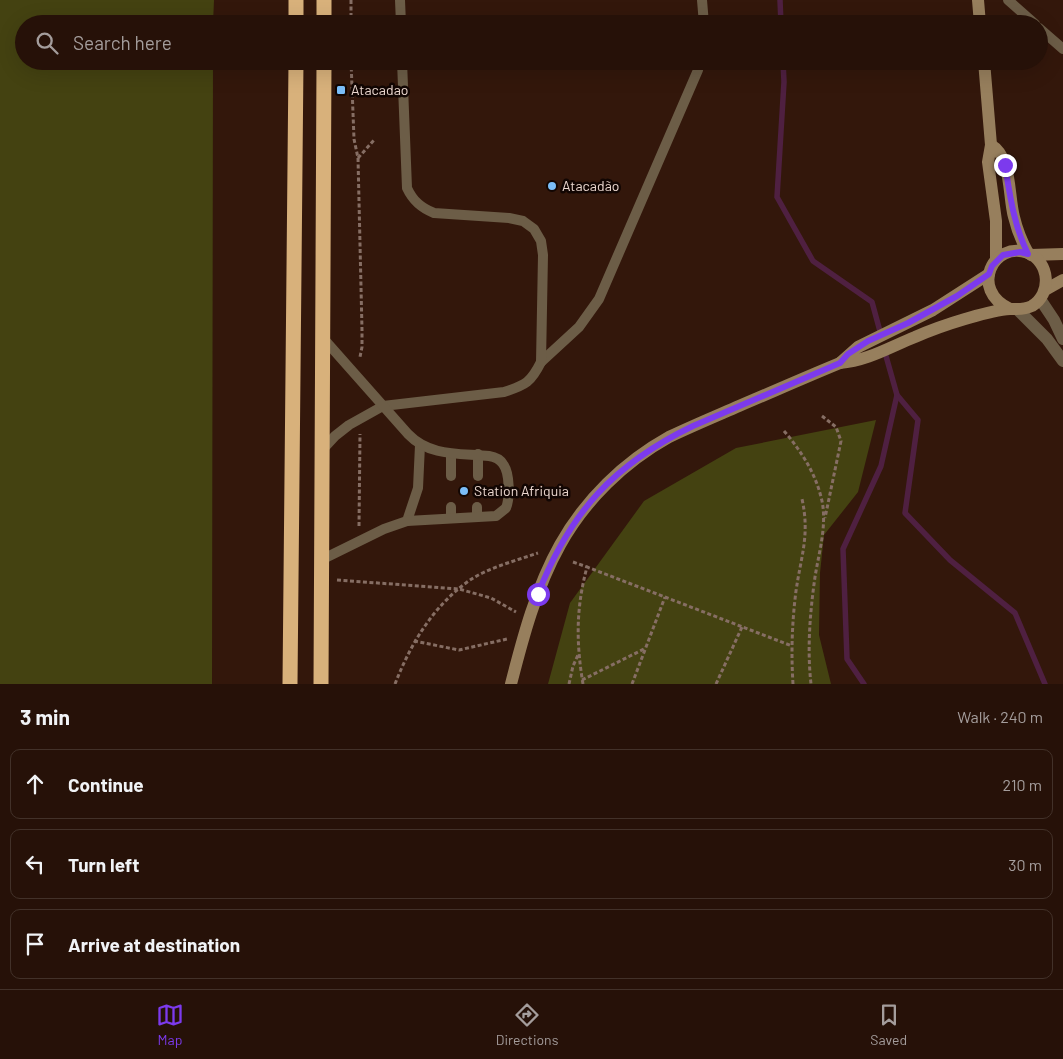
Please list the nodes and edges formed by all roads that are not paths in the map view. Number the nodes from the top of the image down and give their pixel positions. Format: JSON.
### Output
{"nodes":[{"id":1,"x":296,"y":0,"type":"edge"},
{"id":2,"x":324,"y":0,"type":"edge"},
{"id":3,"x":400,"y":0,"type":"edge"},
{"id":4,"x":702,"y":0,"type":"edge"},
{"id":5,"x":978,"y":0,"type":"edge"},
{"id":6,"x":1008,"y":0,"type":"edge"},
{"id":7,"x":296,"y":15,"type":"edge"},
{"id":8,"x":324,"y":15,"type":"edge"},
{"id":9,"x":401,"y":15,"type":"edge"},
{"id":10,"x":703,"y":15,"type":"edge"},
{"id":11,"x":979,"y":15,"type":"edge"},
{"id":12,"x":1025,"y":15,"type":"edge"},
{"id":13,"x":1048,"y":36,"type":"edge"},
{"id":14,"x":1063,"y":48,"type":"edge"},
{"id":15,"x":296,"y":70,"type":"edge"},
{"id":16,"x":324,"y":70,"type":"edge"},
{"id":17,"x":402,"y":70,"type":"edge"},
{"id":18,"x":697,"y":70,"type":"edge"},
{"id":19,"x":985,"y":70,"type":"edge"},
{"id":20,"x":991,"y":144,"type":"junction"},
{"id":21,"x":1030,"y":254,"type":"junction"},
{"id":22,"x":1063,"y":254,"type":"edge"},
{"id":23,"x":996,"y":260,"type":"junction"},
{"id":24,"x":989,"y":274,"type":"junction"},
{"id":25,"x":1063,"y":280,"type":"edge"},
{"id":26,"x":1042,"y":295,"type":"junction"},
{"id":27,"x":1014,"y":310,"type":"junction"},
{"id":28,"x":322,"y":338,"type":"junction"},
{"id":29,"x":1063,"y":338,"type":"edge"},
{"id":30,"x":1063,"y":361,"type":"edge"},
{"id":31,"x":541,"y":362,"type":"junction"},
{"id":32,"x":840,"y":363,"type":"junction"},
{"id":33,"x":383,"y":406,"type":"junction"},
{"id":34,"x":420,"y":445,"type":"junction"},
{"id":35,"x":322,"y":450,"type":"junction"},
{"id":36,"x":452,"y":454,"type":"junction"},
{"id":37,"x":478,"y":454,"type":"junction"},
{"id":38,"x":451,"y":476,"type":"dead end"},
{"id":39,"x":478,"y":476,"type":"dead end"},
{"id":40,"x":407,"y":521,"type":"junction"},
{"id":41,"x":321,"y":560,"type":"junction"},
{"id":42,"x":290,"y":684,"type":"edge"},
{"id":43,"x":321,"y":684,"type":"edge"},
{"id":44,"x":511,"y":684,"type":"edge"}],
"edges":[{"from":1,"to":7,"type":"highway"},
{"from":2,"to":8,"type":"highway"},
{"from":3,"to":9,"type":"lane"},
{"from":4,"to":10,"type":"lane"},
{"from":5,"to":11,"type":"street"},
{"from":6,"to":12,"type":"lane"},
{"from":13,"to":14,"type":"lane"},
{"from":15,"to":42,"type":"highway"},
{"from":16,"to":28,"type":"highway"},
{"from":17,"to":31,"type":"lane"},
{"from":18,"to":31,"type":"lane"},
{"from":19,"to":20,"type":"street"},
{"from":20,"to":21,"type":"street"},
{"from":20,"to":23,"type":"street"},
{"from":21,"to":22,"type":"street"},
{"from":21,"to":23,"type":"street"},
{"from":21,"to":26,"type":"street"},
{"from":23,"to":24,"type":"street"},
{"from":24,"to":27,"type":"street"},
{"from":24,"to":32,"type":"street"},
{"from":25,"to":26,"type":"street"},
{"from":26,"to":27,"type":"street"},
{"from":26,"to":29,"type":"street"},
{"from":27,"to":30,"type":"street"},
{"from":27,"to":32,"type":"street"},
{"from":28,"to":33,"type":"lane"},
{"from":28,"to":35,"type":"highway"},
{"from":31,"to":33,"type":"lane"},
{"from":32,"to":44,"type":"street"},
{"from":33,"to":34,"type":"lane"},
{"from":33,"to":35,"type":"lane"},
{"from":34,"to":36,"type":"lane"},
{"from":34,"to":40,"type":"lane"},
{"from":35,"to":41,"type":"highway"},
{"from":36,"to":37,"type":"lane"},
{"from":36,"to":38,"type":"lane"},
{"from":37,"to":39,"type":"lane"},
{"from":37,"to":40,"type":"lane"},
{"from":40,"to":41,"type":"lane"},
{"from":41,"to":43,"type":"highway"}]}
